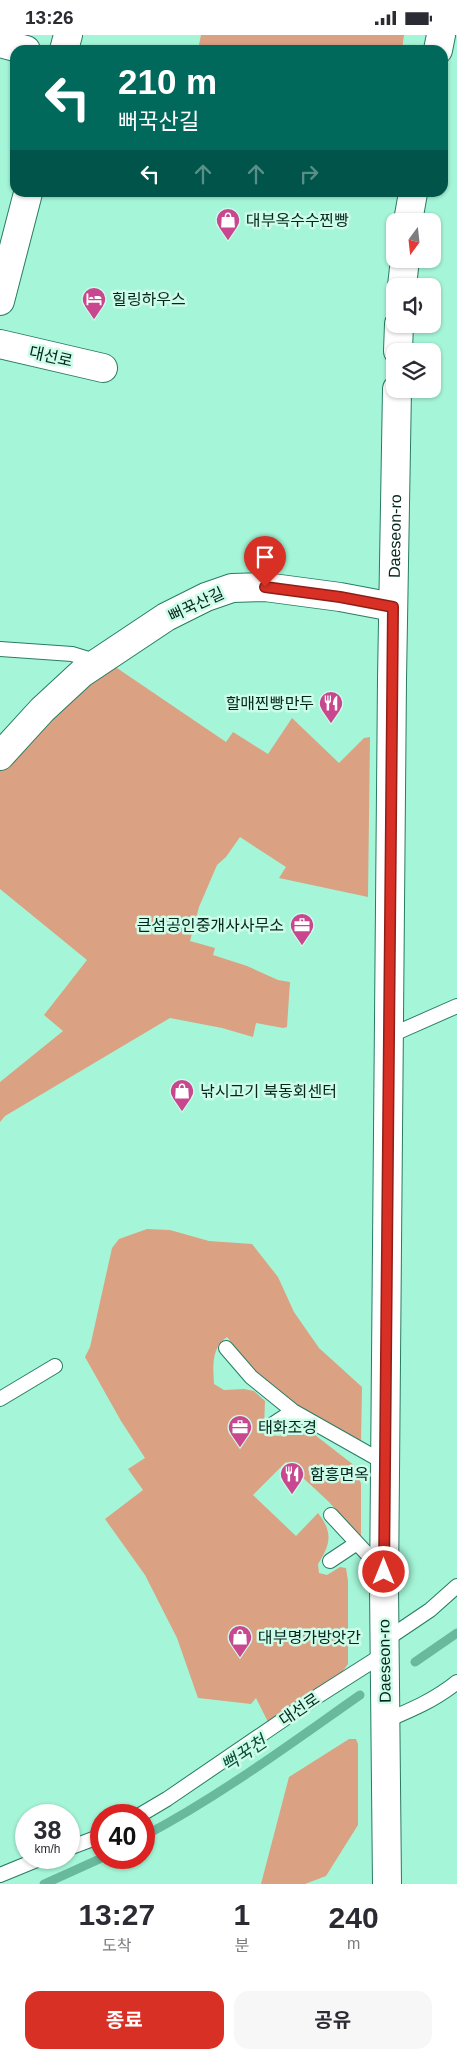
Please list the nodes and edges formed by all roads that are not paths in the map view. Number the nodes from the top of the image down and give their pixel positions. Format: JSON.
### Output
{"nodes":[{"id":1,"x":27,"y":197,"type":"edge"},
{"id":2,"x":411,"y":197,"type":"edge"},
{"id":3,"x":409,"y":213,"type":"edge"},
{"id":4,"x":0,"y":301,"type":"edge"},
{"id":5,"x":0,"y":344,"type":"edge"},
{"id":6,"x":103,"y":368,"type":"dead end"},
{"id":7,"x":397,"y":398,"type":"edge"},
{"id":8,"x":393,"y":607,"type":"junction"},
{"id":9,"x":0,"y":649,"type":"edge"},
{"id":10,"x":99,"y":662,"type":"junction"},
{"id":11,"x":0,"y":756,"type":"edge"},
{"id":12,"x":457,"y":1006,"type":"edge"},
{"id":13,"x":389,"y":1036,"type":"junction"},
{"id":14,"x":226,"y":1349,"type":"dead end"},
{"id":15,"x":55,"y":1366,"type":"dead end"},
{"id":16,"x":0,"y":1399,"type":"edge"},
{"id":17,"x":293,"y":1411,"type":"junction"},
{"id":18,"x":270,"y":1426,"type":"dead end"},
{"id":19,"x":385,"y":1463,"type":"junction"},
{"id":20,"x":331,"y":1515,"type":"dead end"},
{"id":21,"x":357,"y":1543,"type":"junction"},
{"id":22,"x":330,"y":1561,"type":"dead end"},
{"id":23,"x":384,"y":1572,"type":"junction"},
{"id":24,"x":457,"y":1586,"type":"edge"},
{"id":25,"x":384,"y":1648,"type":"junction"},
{"id":26,"x":457,"y":1681,"type":"edge"},
{"id":27,"x":385,"y":1721,"type":"junction"},
{"id":28,"x":155,"y":1806,"type":"edge"},
{"id":29,"x":15,"y":1869,"type":"edge"},
{"id":30,"x":0,"y":1875,"type":"edge"},
{"id":31,"x":387,"y":1884,"type":"edge"}],
"edges":[{"from":1,"to":4,"type":"street"},
{"from":2,"to":3,"type":"street"},
{"from":5,"to":6,"type":"street","name":"대선로"},
{"from":7,"to":8,"type":"street","name":"Daeseon-ro"},
{"from":8,"to":10,"type":"street","name":"뻐꾹산길"},
{"from":8,"to":13,"type":"street","name":"Daeseon-ro"},
{"from":9,"to":10,"type":"lane"},
{"from":10,"to":11,"type":"street","name":"뻐꾹산길"},
{"from":12,"to":13,"type":"lane"},
{"from":13,"to":19,"type":"street","name":"Daeseon-ro"},
{"from":14,"to":17,"type":"lane"},
{"from":15,"to":16,"type":"lane"},
{"from":17,"to":18,"type":"lane"},
{"from":17,"to":19,"type":"lane"},
{"from":19,"to":23,"type":"street","name":"Daeseon-ro"},
{"from":20,"to":21,"type":"lane"},
{"from":21,"to":22,"type":"lane"},
{"from":21,"to":23,"type":"lane"},
{"from":23,"to":25,"type":"street","name":"Daeseon-ro"},
{"from":24,"to":25,"type":"lane","name":"대선로"},
{"from":25,"to":27,"type":"street","name":"Daeseon-ro"},
{"from":25,"to":28,"type":"lane","name":"대선로"},
{"from":26,"to":27,"type":"lane"},
{"from":27,"to":31,"type":"street","name":"Daeseon-ro"},
{"from":29,"to":30,"type":"lane"}]}
